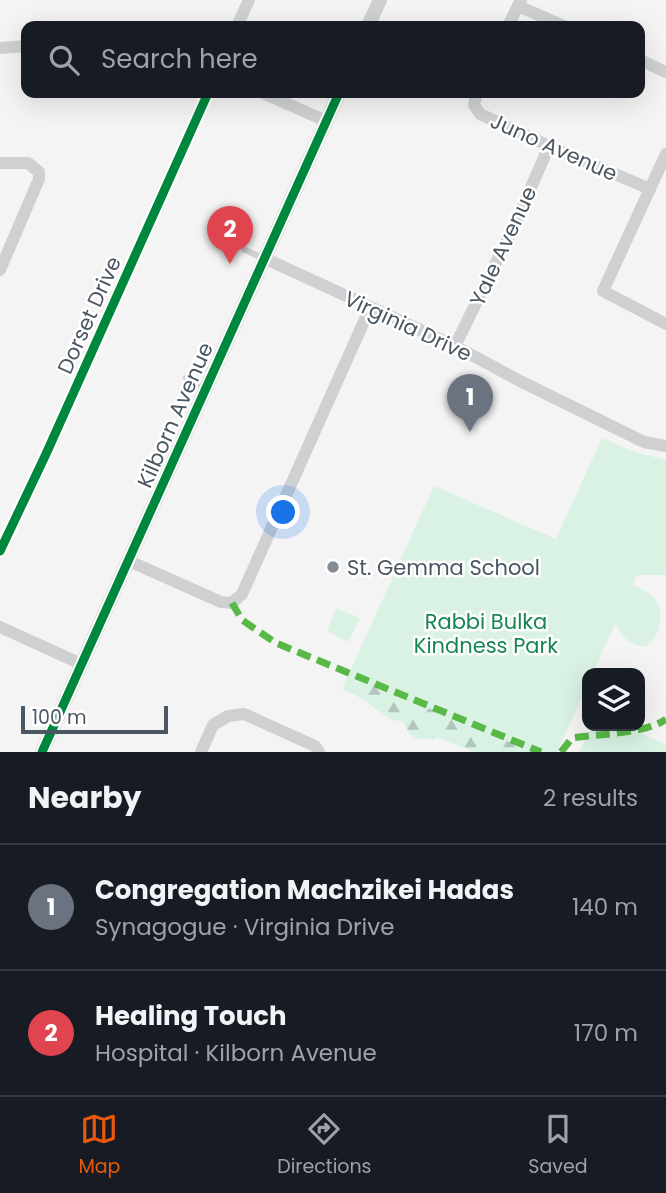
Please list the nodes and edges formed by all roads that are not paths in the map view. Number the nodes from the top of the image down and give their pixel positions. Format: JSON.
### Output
{"nodes":[{"id":1,"x":249,"y":0,"type":"edge"},
{"id":2,"x":380,"y":0,"type":"edge"},
{"id":3,"x":519,"y":3,"type":"edge"},
{"id":4,"x":239,"y":21,"type":"edge"},
{"id":5,"x":370,"y":21,"type":"edge"},
{"id":6,"x":510,"y":21,"type":"edge"},
{"id":7,"x":554,"y":21,"type":"edge"},
{"id":8,"x":21,"y":46,"type":"edge"},
{"id":9,"x":0,"y":48,"type":"edge"},
{"id":10,"x":645,"y":62,"type":"edge"},
{"id":11,"x":666,"y":72,"type":"edge"},
{"id":12,"x":206,"y":98,"type":"edge"},
{"id":13,"x":274,"y":98,"type":"edge"},
{"id":14,"x":337,"y":98,"type":"edge"},
{"id":15,"x":476,"y":98,"type":"edge"},
{"id":16,"x":326,"y":121,"type":"junction"},
{"id":17,"x":549,"y":146,"type":"junction"},
{"id":18,"x":666,"y":154,"type":"edge"},
{"id":19,"x":0,"y":163,"type":"edge"},
{"id":20,"x":650,"y":189,"type":"junction"},
{"id":21,"x":245,"y":250,"type":"dead end"},
{"id":22,"x":264,"y":258,"type":"junction"},
{"id":23,"x":0,"y":270,"type":"edge"},
{"id":24,"x":370,"y":309,"type":"junction"},
{"id":25,"x":666,"y":324,"type":"edge"},
{"id":26,"x":455,"y":346,"type":"junction"},
{"id":27,"x":186,"y":378,"type":"dead end"},
{"id":28,"x":206,"y":387,"type":"junction"},
{"id":29,"x":666,"y":446,"type":"edge"},
{"id":30,"x":0,"y":551,"type":"edge"},
{"id":31,"x":129,"y":561,"type":"junction"},
{"id":32,"x":0,"y":627,"type":"edge"},
{"id":33,"x":81,"y":664,"type":"junction"},
{"id":34,"x":42,"y":752,"type":"edge"},
{"id":35,"x":201,"y":752,"type":"edge"},
{"id":36,"x":319,"y":752,"type":"edge"}],
"edges":[{"from":1,"to":4,"type":"street"},
{"from":2,"to":5,"type":"street"},
{"from":3,"to":6,"type":"street"},
{"from":3,"to":7,"type":"street"},
{"from":8,"to":9,"type":"street"},
{"from":10,"to":11,"type":"street"},
{"from":12,"to":30,"type":"street","name":"Dorset Drive"},
{"from":13,"to":16,"type":"street"},
{"from":14,"to":16,"type":"street","name":"Kilborn Avenue"},
{"from":15,"to":17,"type":"street","name":"Juno Avenue"},
{"from":16,"to":22,"type":"street","name":"Kilborn Avenue"},
{"from":17,"to":20,"type":"street","name":"Juno Avenue"},
{"from":17,"to":26,"type":"street","name":"Yale Avenue"},
{"from":18,"to":20,"type":"street"},
{"from":19,"to":23,"type":"street"},
{"from":20,"to":25,"type":"street"},
{"from":21,"to":22,"type":"lane"},
{"from":22,"to":24,"type":"street","name":"Virginia Drive"},
{"from":22,"to":28,"type":"street","name":"Kilborn Avenue"},
{"from":24,"to":26,"type":"street","name":"Virginia Drive"},
{"from":24,"to":31,"type":"street"},
{"from":26,"to":29,"type":"street","name":"Virginia Drive"},
{"from":27,"to":28,"type":"lane"},
{"from":28,"to":31,"type":"street","name":"Kilborn Avenue"},
{"from":31,"to":33,"type":"street","name":"Kilborn Avenue"},
{"from":32,"to":33,"type":"street"},
{"from":33,"to":34,"type":"street","name":"Kilborn Avenue"},
{"from":35,"to":36,"type":"street"}]}
